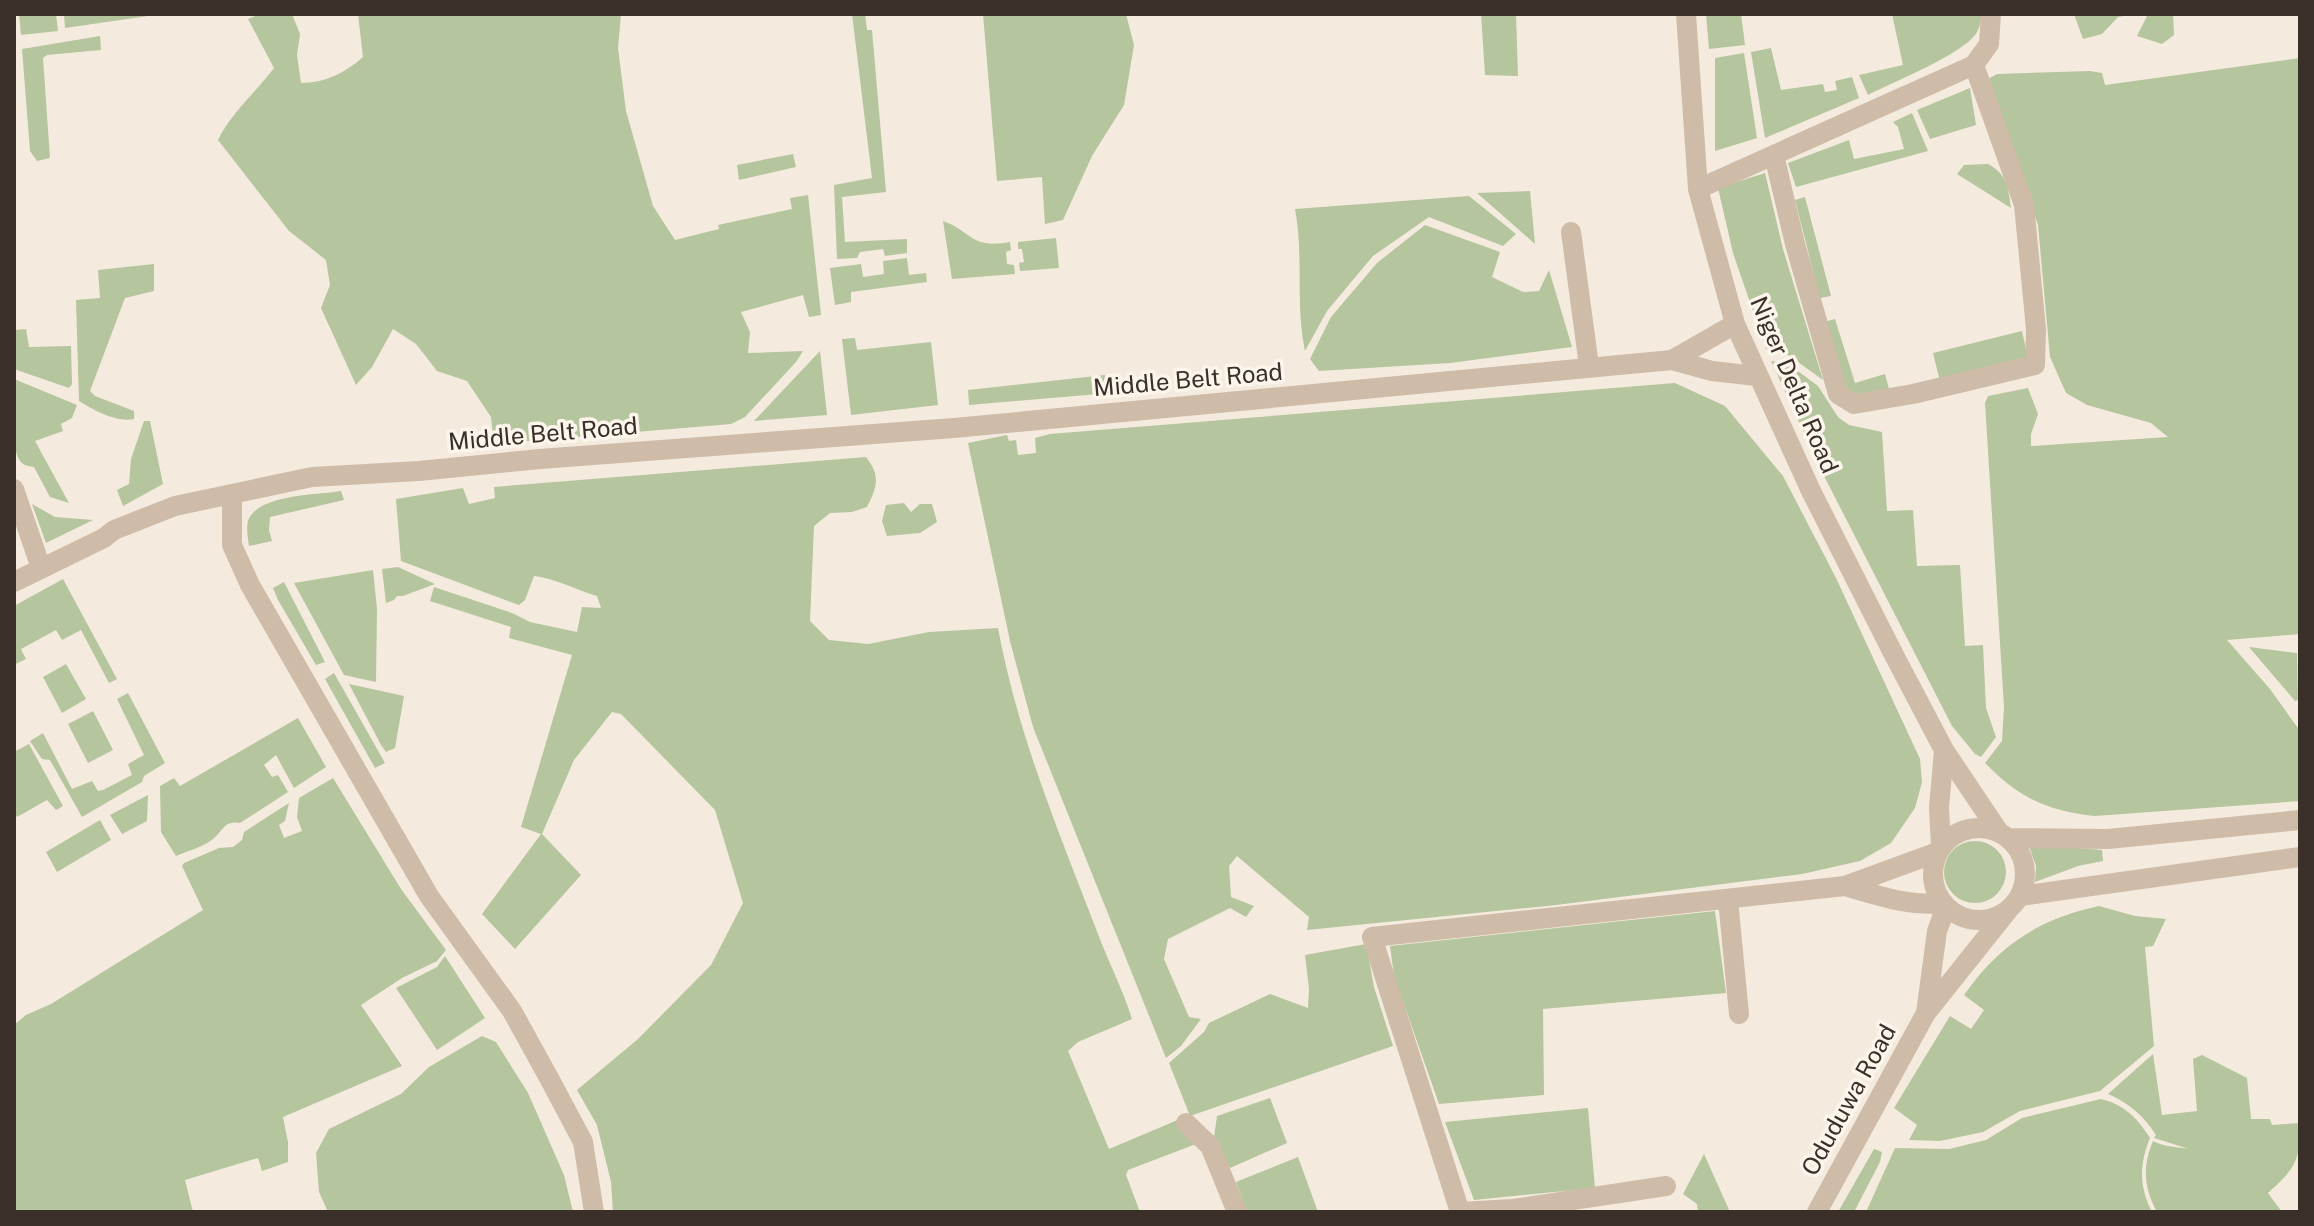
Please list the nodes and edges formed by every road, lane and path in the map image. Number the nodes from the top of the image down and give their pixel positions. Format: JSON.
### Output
{"nodes":[{"id":1,"x":1686,"y":14,"type":"edge"},
{"id":2,"x":1991,"y":14,"type":"edge"},
{"id":3,"x":1974,"y":65,"type":"junction"},
{"id":4,"x":1774,"y":155,"type":"junction"},
{"id":5,"x":1698,"y":189,"type":"junction"},
{"id":6,"x":1571,"y":232,"type":"dead end"},
{"id":7,"x":1735,"y":324,"type":"junction"},
{"id":8,"x":1672,"y":360,"type":"junction"},
{"id":9,"x":1589,"y":366,"type":"junction"},
{"id":10,"x":1757,"y":376,"type":"junction"},
{"id":11,"x":14,"y":489,"type":"edge"},
{"id":12,"x":232,"y":494,"type":"junction"},
{"id":13,"x":41,"y":568,"type":"junction"},
{"id":14,"x":14,"y":582,"type":"edge"},
{"id":15,"x":1944,"y":750,"type":"junction"},
{"id":16,"x":2300,"y":820,"type":"edge"},
{"id":17,"x":2004,"y":835,"type":"junction"},
{"id":18,"x":1939,"y":849,"type":"junction"},
{"id":19,"x":2300,"y":857,"type":"edge"},
{"id":20,"x":1845,"y":886,"type":"junction"},
{"id":21,"x":1728,"y":900,"type":"junction"},
{"id":22,"x":2014,"y":903,"type":"junction"},
{"id":23,"x":1944,"y":905,"type":"junction"},
{"id":24,"x":1926,"y":1013,"type":"junction"},
{"id":25,"x":1739,"y":1014,"type":"dead end"},
{"id":26,"x":1186,"y":1123,"type":"dead end"},
{"id":27,"x":1666,"y":1186,"type":"dead end"},
{"id":28,"x":1513,"y":1211,"type":"edge"},
{"id":29,"x":594,"y":1212,"type":"edge"},
{"id":30,"x":1237,"y":1212,"type":"edge"},
{"id":31,"x":1460,"y":1212,"type":"edge"},
{"id":32,"x":1817,"y":1212,"type":"edge"}],
"edges":[{"from":1,"to":5,"type":"street","name":"Niger Delta Road"},
{"from":2,"to":3,"type":"street"},
{"from":3,"to":4,"type":"street"},
{"from":3,"to":4,"type":"street"},
{"from":4,"to":5,"type":"street"},
{"from":5,"to":7,"type":"street","name":"Niger Delta Road"},
{"from":6,"to":9,"type":"street"},
{"from":7,"to":8,"type":"street","name":"Middle Belt Road"},
{"from":7,"to":10,"type":"street","name":"Niger Delta Road"},
{"from":8,"to":9,"type":"street","name":"Middle Belt Road"},
{"from":8,"to":10,"type":"street","name":"Middle Belt Road"},
{"from":9,"to":12,"type":"street","name":"Middle Belt Road"},
{"from":10,"to":15,"type":"street","name":"Niger Delta Road"},
{"from":11,"to":13,"type":"street"},
{"from":12,"to":13,"type":"street","name":"Middle Belt Road"},
{"from":12,"to":29,"type":"street"},
{"from":13,"to":14,"type":"street","name":"Middle Belt Road"},
{"from":15,"to":17,"type":"street","name":"Niger Delta Road"},
{"from":15,"to":18,"type":"street"},
{"from":16,"to":17,"type":"street"},
{"from":17,"to":18,"type":"street"},
{"from":17,"to":22,"type":"street"},
{"from":18,"to":20,"type":"street"},
{"from":18,"to":23,"type":"street"},
{"from":19,"to":22,"type":"street"},
{"from":20,"to":21,"type":"street"},
{"from":20,"to":23,"type":"street"},
{"from":21,"to":25,"type":"street"},
{"from":21,"to":31,"type":"street"},
{"from":22,"to":23,"type":"street"},
{"from":22,"to":24,"type":"street"},
{"from":23,"to":24,"type":"street"},
{"from":24,"to":32,"type":"street","name":"Oduduwa Road"},
{"from":26,"to":30,"type":"street"},
{"from":27,"to":28,"type":"street"},
{"from":28,"to":31,"type":"street"}]}
